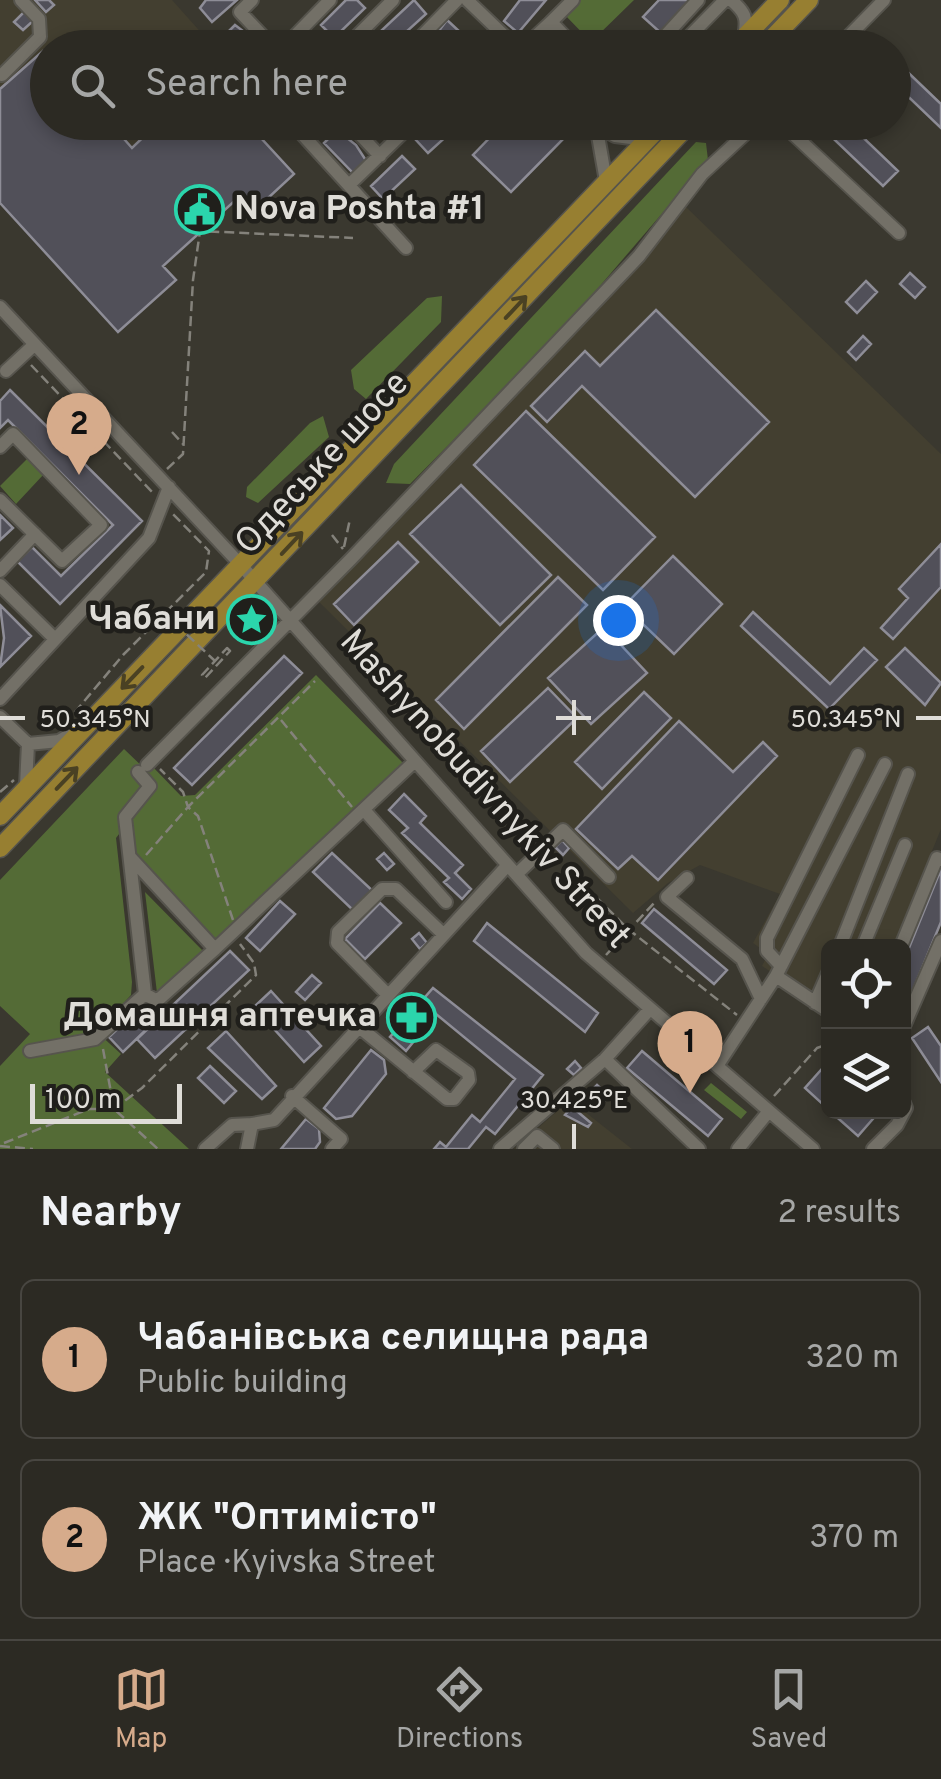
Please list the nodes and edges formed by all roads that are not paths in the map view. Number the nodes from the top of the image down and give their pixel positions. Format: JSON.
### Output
{"nodes":[{"id":1,"x":21,"y":0,"type":"edge"},
{"id":2,"x":252,"y":0,"type":"edge"},
{"id":3,"x":330,"y":0,"type":"edge"},
{"id":4,"x":393,"y":0,"type":"edge"},
{"id":5,"x":456,"y":0,"type":"edge"},
{"id":6,"x":467,"y":0,"type":"edge"},
{"id":7,"x":573,"y":0,"type":"edge"},
{"id":8,"x":698,"y":0,"type":"edge"},
{"id":9,"x":728,"y":0,"type":"edge"},
{"id":10,"x":780,"y":0,"type":"edge"},
{"id":11,"x":808,"y":0,"type":"edge"},
{"id":12,"x":884,"y":0,"type":"edge"},
{"id":13,"x":551,"y":22,"type":"junction"},
{"id":14,"x":39,"y":30,"type":"edge"},
{"id":15,"x":254,"y":30,"type":"edge"},
{"id":16,"x":301,"y":30,"type":"edge"},
{"id":17,"x":363,"y":30,"type":"edge"},
{"id":18,"x":431,"y":30,"type":"edge"},
{"id":19,"x":500,"y":30,"type":"edge"},
{"id":20,"x":541,"y":30,"type":"edge"},
{"id":21,"x":559,"y":30,"type":"edge"},
{"id":22,"x":670,"y":30,"type":"edge"},
{"id":23,"x":697,"y":30,"type":"edge"},
{"id":24,"x":744,"y":30,"type":"edge"},
{"id":25,"x":751,"y":30,"type":"edge"},
{"id":26,"x":780,"y":30,"type":"edge"},
{"id":27,"x":855,"y":30,"type":"edge"},
{"id":28,"x":30,"y":47,"type":"edge"},
{"id":29,"x":2,"y":75,"type":"edge"},
{"id":30,"x":309,"y":140,"type":"edge"},
{"id":31,"x":360,"y":140,"type":"edge"},
{"id":32,"x":396,"y":140,"type":"edge"},
{"id":33,"x":596,"y":140,"type":"edge"},
{"id":34,"x":644,"y":140,"type":"edge"},
{"id":35,"x":675,"y":140,"type":"edge"},
{"id":36,"x":739,"y":140,"type":"edge"},
{"id":37,"x":799,"y":140,"type":"edge"},
{"id":38,"x":380,"y":156,"type":"junction"},
{"id":39,"x":606,"y":181,"type":"junction"},
{"id":40,"x":350,"y":185,"type":"junction"},
{"id":41,"x":900,"y":234,"type":"dead end"},
{"id":42,"x":406,"y":248,"type":"dead end"},
{"id":43,"x":0,"y":307,"type":"edge"},
{"id":44,"x":34,"y":344,"type":"junction"},
{"id":45,"x":6,"y":371,"type":"dead end"},
{"id":46,"x":0,"y":447,"type":"edge"},
{"id":47,"x":169,"y":488,"type":"junction"},
{"id":48,"x":0,"y":500,"type":"edge"},
{"id":49,"x":35,"y":534,"type":"junction"},
{"id":50,"x":240,"y":564,"type":"junction"},
{"id":51,"x":0,"y":571,"type":"edge"},
{"id":52,"x":256,"y":582,"type":"junction"},
{"id":53,"x":0,"y":585,"type":"edge"},
{"id":54,"x":290,"y":621,"type":"junction"},
{"id":55,"x":55,"y":638,"type":"junction"},
{"id":56,"x":0,"y":699,"type":"edge"},
{"id":57,"x":0,"y":717,"type":"edge"},
{"id":58,"x":86,"y":726,"type":"junction"},
{"id":59,"x":28,"y":744,"type":"junction"},
{"id":60,"x":858,"y":755,"type":"dead end"},
{"id":61,"x":414,"y":762,"type":"junction"},
{"id":62,"x":885,"y":764,"type":"dead end"},
{"id":63,"x":908,"y":774,"type":"dead end"},
{"id":64,"x":23,"y":782,"type":"junction"},
{"id":65,"x":1,"y":808,"type":"edge"},
{"id":66,"x":362,"y":814,"type":"junction"},
{"id":67,"x":905,"y":845,"type":"dead end"},
{"id":68,"x":0,"y":848,"type":"edge"},
{"id":69,"x":941,"y":860,"type":"edge"},
{"id":70,"x":134,"y":861,"type":"junction"},
{"id":71,"x":506,"y":866,"type":"junction"},
{"id":72,"x":521,"y":870,"type":"dead end"},
{"id":73,"x":608,"y":877,"type":"dead end"},
{"id":74,"x":688,"y":878,"type":"dead end"},
{"id":75,"x":446,"y":902,"type":"dead end"},
{"id":76,"x":443,"y":934,"type":"junction"},
{"id":77,"x":843,"y":939,"type":"edge"},
{"id":78,"x":866,"y":939,"type":"edge"},
{"id":79,"x":904,"y":939,"type":"edge"},
{"id":80,"x":941,"y":941,"type":"edge"},
{"id":81,"x":215,"y":949,"type":"junction"},
{"id":82,"x":779,"y":971,"type":"junction"},
{"id":83,"x":821,"y":989,"type":"edge"},
{"id":84,"x":145,"y":994,"type":"junction"},
{"id":85,"x":387,"y":994,"type":"junction"},
{"id":86,"x":761,"y":999,"type":"junction"},
{"id":87,"x":815,"y":1003,"type":"junction"},
{"id":88,"x":821,"y":1007,"type":"edge"},
{"id":89,"x":650,"y":1009,"type":"junction"},
{"id":90,"x":911,"y":1010,"type":"edge"},
{"id":91,"x":358,"y":1026,"type":"junction"},
{"id":92,"x":30,"y":1051,"type":"dead end"},
{"id":93,"x":605,"y":1059,"type":"junction"},
{"id":94,"x":717,"y":1066,"type":"junction"},
{"id":95,"x":413,"y":1072,"type":"dead end"},
{"id":96,"x":292,"y":1096,"type":"junction"},
{"id":97,"x":769,"y":1111,"type":"junction"},
{"id":98,"x":901,"y":1119,"type":"edge"},
{"id":99,"x":252,"y":1124,"type":"junction"},
{"id":100,"x":205,"y":1149,"type":"edge"},
{"id":101,"x":247,"y":1149,"type":"edge"},
{"id":102,"x":332,"y":1149,"type":"edge"},
{"id":103,"x":500,"y":1149,"type":"edge"},
{"id":104,"x":524,"y":1149,"type":"edge"},
{"id":105,"x":553,"y":1149,"type":"edge"},
{"id":106,"x":700,"y":1149,"type":"edge"},
{"id":107,"x":738,"y":1149,"type":"edge"},
{"id":108,"x":813,"y":1149,"type":"edge"},
{"id":109,"x":874,"y":1149,"type":"edge"}],
"edges":[{"from":1,"to":14,"type":"street"},
{"from":2,"to":15,"type":"street"},
{"from":3,"to":16,"type":"street"},
{"from":4,"to":17,"type":"street"},
{"from":5,"to":18,"type":"street"},
{"from":6,"to":19,"type":"street"},
{"from":7,"to":13,"type":"street"},
{"from":8,"to":22,"type":"street"},
{"from":9,"to":23,"type":"street"},
{"from":9,"to":24,"type":"street"},
{"from":10,"to":25,"type":"highway"},
{"from":11,"to":26,"type":"highway"},
{"from":12,"to":27,"type":"street"},
{"from":13,"to":20,"type":"street"},
{"from":13,"to":21,"type":"street"},
{"from":28,"to":29,"type":"street"},
{"from":30,"to":40,"type":"street"},
{"from":31,"to":38,"type":"street"},
{"from":32,"to":38,"type":"street"},
{"from":33,"to":39,"type":"street"},
{"from":34,"to":39,"type":"highway","name":"Одеське шосе"},
{"from":52,"to":35,"type":"highway","name":"Одеське шосе","one_way":true},
{"from":36,"to":54,"type":"street"},
{"from":37,"to":41,"type":"street"},
{"from":38,"to":40,"type":"street"},
{"from":39,"to":50,"type":"highway","name":"Одеське шосе"},
{"from":40,"to":42,"type":"street"},
{"from":43,"to":44,"type":"street","name":"Mashynobudivnykiv Street"},
{"from":44,"to":45,"type":"street"},
{"from":44,"to":47,"type":"street","name":"Mashynobudivnykiv Street"},
{"from":46,"to":49,"type":"street"},
{"from":47,"to":50,"type":"street","name":"Mashynobudivnykiv Street"},
{"from":47,"to":55,"type":"street"},
{"from":48,"to":49,"type":"street"},
{"from":49,"to":51,"type":"street"},
{"from":50,"to":52,"type":"street","name":"Mashynobudivnykiv Street"},
{"from":50,"to":58,"type":"highway","name":"Одеське шосе","one_way":true},
{"from":52,"to":54,"type":"street","name":"Mashynobudivnykiv Street"},
{"from":68,"to":52,"type":"highway","name":"Одеське шосе","one_way":true},
{"from":53,"to":55,"type":"street"},
{"from":54,"to":61,"type":"street","name":"Mashynobudivnykiv Street"},
{"from":54,"to":70,"type":"street"},
{"from":55,"to":56,"type":"street"},
{"from":57,"to":59,"type":"street"},
{"from":58,"to":59,"type":"street"},
{"from":58,"to":64,"type":"highway","name":"Одеське шосе"},
{"from":59,"to":64,"type":"street"},
{"from":60,"to":82,"type":"street"},
{"from":61,"to":66,"type":"street"},
{"from":61,"to":71,"type":"street","name":"Mashynobudivnykiv Street"},
{"from":62,"to":82,"type":"street"},
{"from":63,"to":77,"type":"street"},
{"from":64,"to":65,"type":"highway","name":"Одеське шосе"},
{"from":66,"to":75,"type":"street"},
{"from":66,"to":81,"type":"street"},
{"from":67,"to":78,"type":"street"},
{"from":69,"to":79,"type":"street"},
{"from":70,"to":81,"type":"street"},
{"from":70,"to":84,"type":"street"},
{"from":71,"to":76,"type":"street"},
{"from":71,"to":89,"type":"street","name":"Mashynobudivnykiv Street"},
{"from":72,"to":73,"type":"street"},
{"from":74,"to":86,"type":"street"},
{"from":76,"to":85,"type":"street"},
{"from":76,"to":85,"type":"street"},
{"from":80,"to":90,"type":"street"},
{"from":81,"to":84,"type":"street"},
{"from":82,"to":86,"type":"street"},
{"from":82,"to":87,"type":"street"},
{"from":83,"to":87,"type":"street"},
{"from":84,"to":92,"type":"street"},
{"from":85,"to":91,"type":"street"},
{"from":86,"to":94,"type":"street"},
{"from":87,"to":88,"type":"street"},
{"from":89,"to":93,"type":"street"},
{"from":89,"to":94,"type":"street","name":"Mashynobudivnykiv Street"},
{"from":91,"to":95,"type":"street"},
{"from":91,"to":96,"type":"street"},
{"from":93,"to":103,"type":"street"},
{"from":93,"to":106,"type":"street"},
{"from":94,"to":97,"type":"street","name":"Mashynobudivnykiv Street"},
{"from":96,"to":99,"type":"street"},
{"from":96,"to":102,"type":"street"},
{"from":97,"to":107,"type":"street"},
{"from":97,"to":108,"type":"street","name":"Mashynobudivnykiv Street"},
{"from":98,"to":109,"type":"street"},
{"from":99,"to":100,"type":"street"},
{"from":99,"to":101,"type":"street"},
{"from":104,"to":105,"type":"street"}]}
